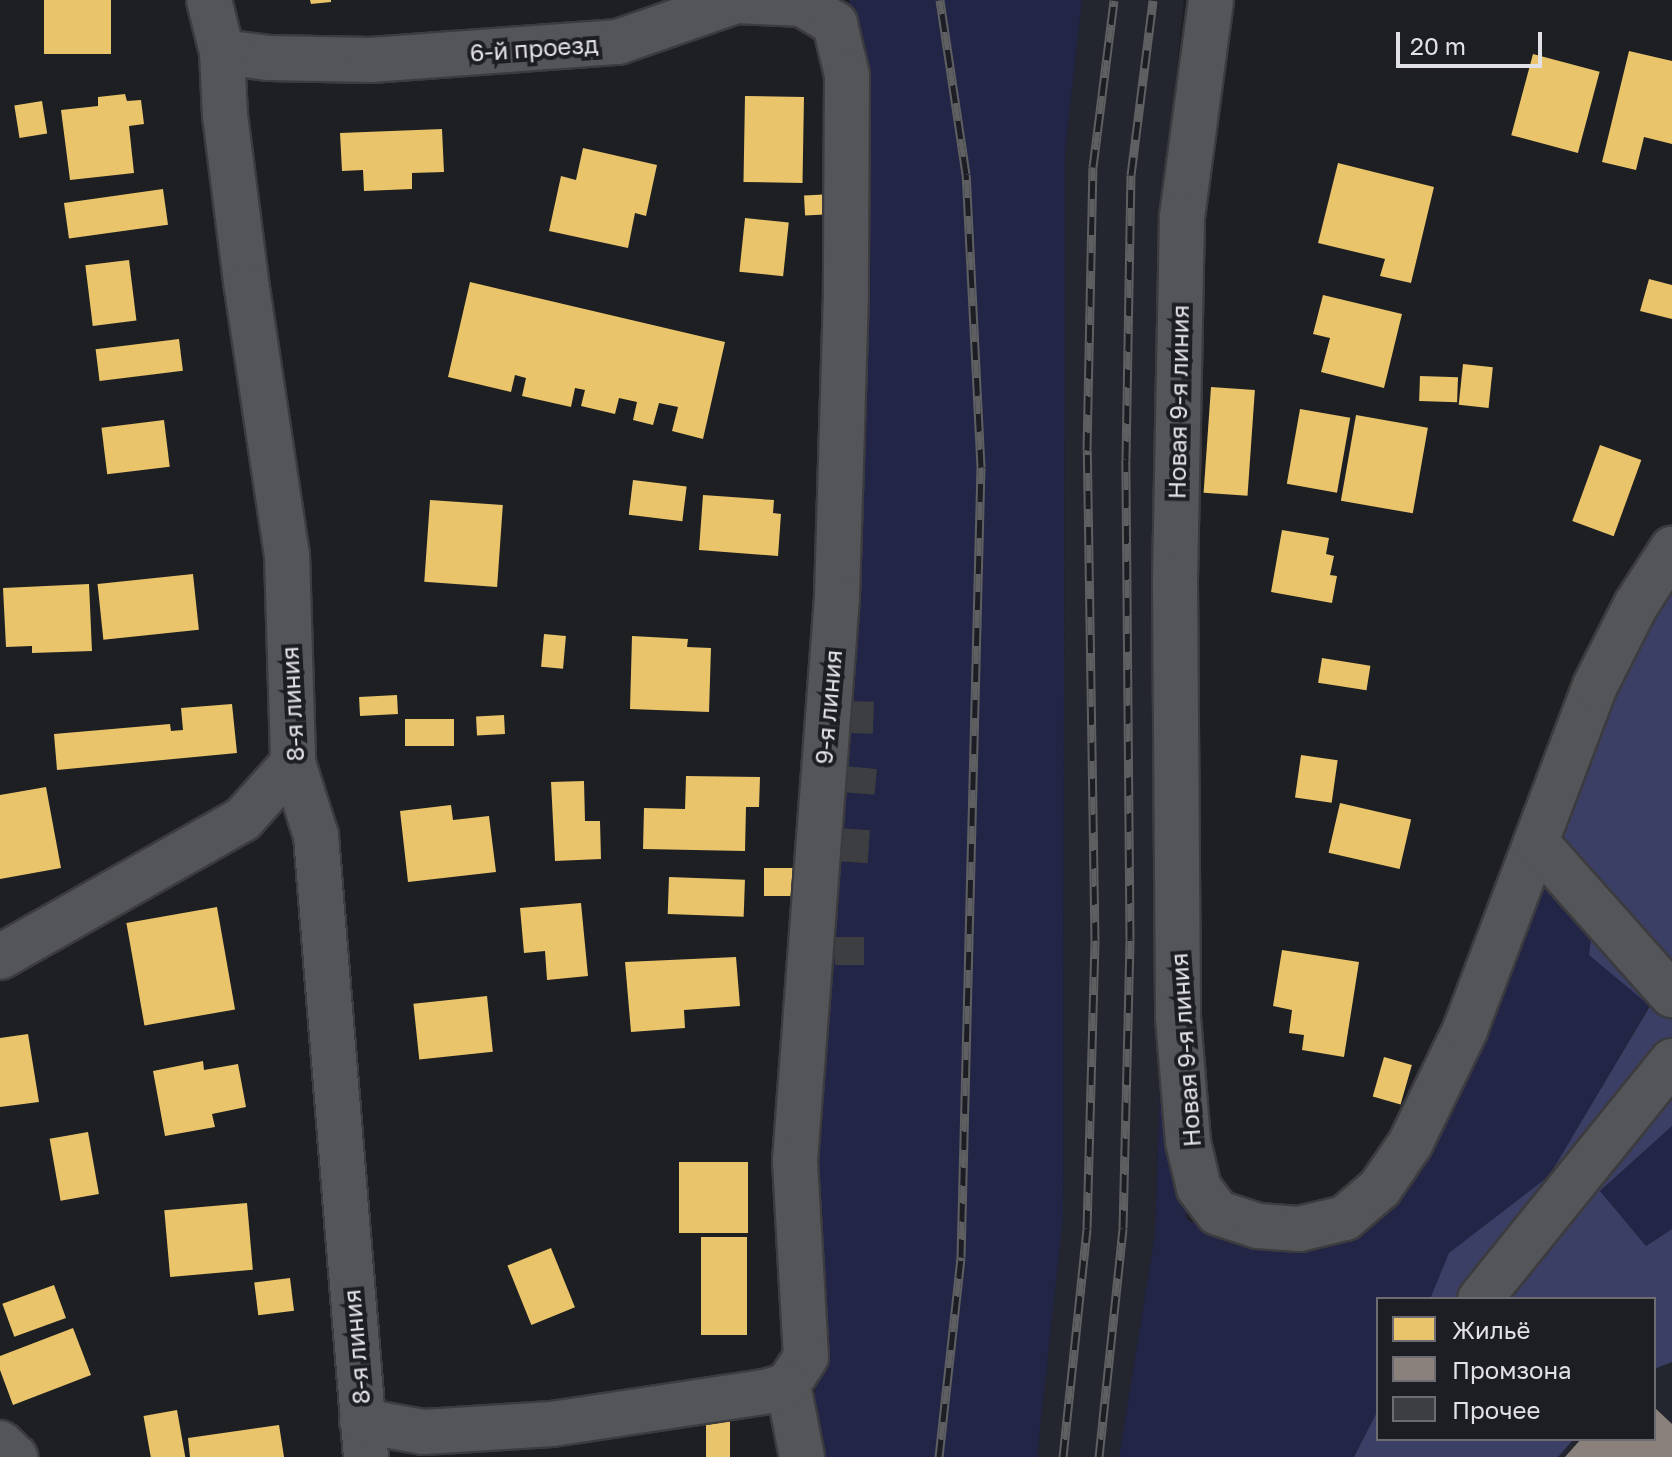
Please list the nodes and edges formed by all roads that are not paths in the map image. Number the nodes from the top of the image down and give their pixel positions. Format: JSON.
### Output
{"nodes":[{"id":1,"x":209,"y":0,"type":"edge"},
{"id":2,"x":1211,"y":0,"type":"edge"},
{"id":3,"x":835,"y":24,"type":"joint"},
{"id":4,"x":222,"y":52,"type":"junction"},
{"id":5,"x":1672,"y":549,"type":"edge"},
{"id":6,"x":293,"y":763,"type":"junction"},
{"id":7,"x":1536,"y":842,"type":"junction"},
{"id":8,"x":0,"y":957,"type":"edge"},
{"id":9,"x":1672,"y":995,"type":"edge"},
{"id":10,"x":1672,"y":1061,"type":"edge"},
{"id":11,"x":1482,"y":1297,"type":"edge"},
{"id":12,"x":788,"y":1385,"type":"junction"},
{"id":13,"x":364,"y":1439,"type":"edge"},
{"id":14,"x":0,"y":1443,"type":"edge"},
{"id":15,"x":15,"y":1457,"type":"edge"},
{"id":16,"x":802,"y":1457,"type":"edge"}],
"edges":[{"from":1,"to":4,"type":"street","name":"8-я линия"},
{"from":2,"to":7,"type":"street","name":"Новая 9-я линия"},
{"from":3,"to":4,"type":"street","name":"6-й проезд"},
{"from":3,"to":12,"type":"street","name":"9-я линия"},
{"from":4,"to":6,"type":"street","name":"8-я линия"},
{"from":5,"to":7,"type":"street","name":"Новая 9-я линия"},
{"from":6,"to":8,"type":"street"},
{"from":6,"to":13,"type":"street","name":"8-я линия"},
{"from":7,"to":9,"type":"street"},
{"from":10,"to":11,"type":"street"},
{"from":12,"to":13,"type":"street"},
{"from":12,"to":16,"type":"street"},
{"from":14,"to":15,"type":"street"}]}
